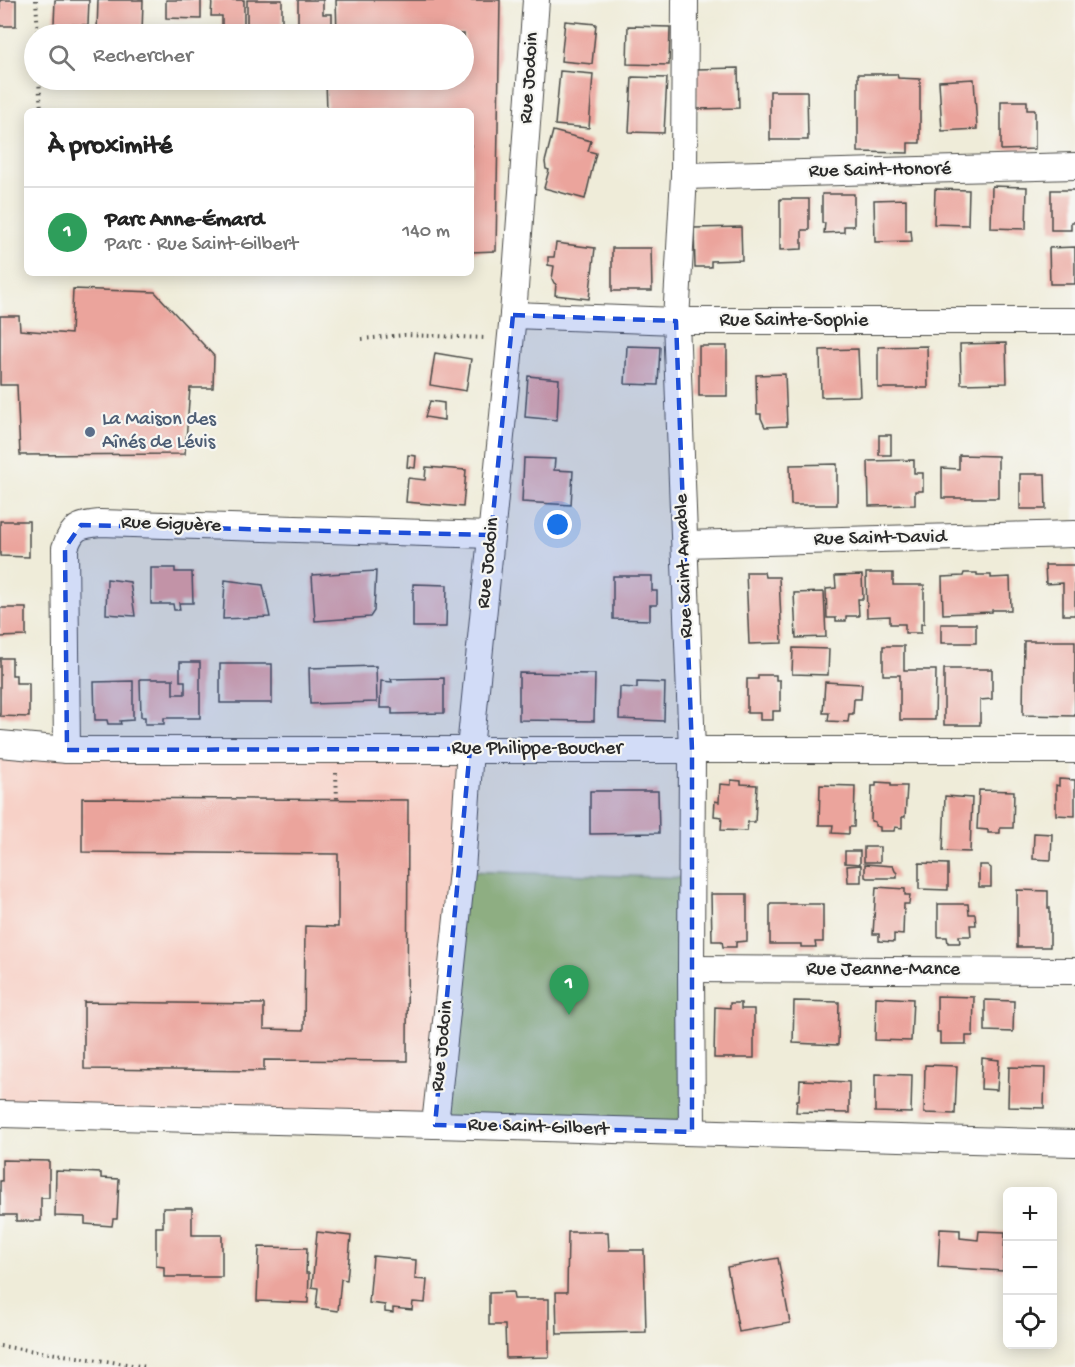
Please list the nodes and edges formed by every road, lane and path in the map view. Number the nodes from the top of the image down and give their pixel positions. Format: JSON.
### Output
{"nodes":[{"id":1,"x":36,"y":0,"type":"edge"},
{"id":2,"x":536,"y":0,"type":"edge"},
{"id":3,"x":685,"y":0,"type":"edge"},
{"id":4,"x":37,"y":24,"type":"edge"},
{"id":5,"x":39,"y":90,"type":"edge"},
{"id":6,"x":40,"y":108,"type":"edge"},
{"id":7,"x":1075,"y":166,"type":"edge"},
{"id":8,"x":684,"y":176,"type":"junction"},
{"id":9,"x":676,"y":321,"type":"junction"},
{"id":10,"x":1075,"y":321,"type":"edge"},
{"id":11,"x":512,"y":327,"type":"junction"},
{"id":12,"x":362,"y":339,"type":"dead end"},
{"id":13,"x":1075,"y":534,"type":"edge"},
{"id":14,"x":491,"y":535,"type":"junction"},
{"id":15,"x":685,"y":544,"type":"junction"},
{"id":16,"x":0,"y":744,"type":"edge"},
{"id":17,"x":470,"y":749,"type":"junction"},
{"id":18,"x":67,"y":750,"type":"junction"},
{"id":19,"x":692,"y":750,"type":"junction"},
{"id":20,"x":1075,"y":750,"type":"edge"},
{"id":21,"x":691,"y":969,"type":"junction"},
{"id":22,"x":1075,"y":971,"type":"edge"},
{"id":23,"x":0,"y":1114,"type":"edge"},
{"id":24,"x":435,"y":1125,"type":"junction"},
{"id":25,"x":692,"y":1132,"type":"junction"},
{"id":26,"x":1075,"y":1143,"type":"edge"},
{"id":27,"x":2,"y":1347,"type":"edge"},
{"id":28,"x":0,"y":1352,"type":"edge"},
{"id":29,"x":147,"y":1367,"type":"edge"}],
"edges":[{"from":1,"to":4,"type":"path"},
{"from":2,"to":11,"type":"street","name":"Rue Jodoin"},
{"from":3,"to":8,"type":"street","name":"Rue Saint Amable"},
{"from":5,"to":6,"type":"path"},
{"from":7,"to":8,"type":"street","name":"Rue Saint-Honoré"},
{"from":8,"to":9,"type":"street","name":"Rue Saint Amable"},
{"from":9,"to":10,"type":"street","name":"Rue Sainte-Sophie"},
{"from":9,"to":11,"type":"street","name":"Rue Sainte-Sophie"},
{"from":9,"to":15,"type":"street","name":"Rue Saint Amable"},
{"from":11,"to":12,"type":"path"},
{"from":11,"to":14,"type":"street","name":"Rue Jodoin"},
{"from":13,"to":15,"type":"street","name":"Rue Saint-David"},
{"from":14,"to":17,"type":"street","name":"Rue Jodoin"},
{"from":14,"to":18,"type":"street","name":"Rue Giguère"},
{"from":15,"to":19,"type":"street","name":"Rue Saint Amable"},
{"from":16,"to":18,"type":"street","name":"Rue Philippe-Boucher"},
{"from":17,"to":18,"type":"street","name":"Rue Philippe-Boucher"},
{"from":17,"to":19,"type":"street","name":"Rue Philippe-Boucher"},
{"from":17,"to":24,"type":"street","name":"Rue Jodoin"},
{"from":19,"to":20,"type":"street","name":"Rue Philippe-Boucher"},
{"from":19,"to":21,"type":"street","name":"Rue Saint Amable"},
{"from":21,"to":22,"type":"street","name":"Rue Jeanne-Mance"},
{"from":21,"to":25,"type":"street","name":"Rue Saint Amable"},
{"from":23,"to":24,"type":"street","name":"Rue Saint-Gilbert"},
{"from":24,"to":25,"type":"street","name":"Rue Saint-Gilbert"},
{"from":25,"to":26,"type":"street","name":"Rue Saint-Gilbert"},
{"from":27,"to":28,"type":"path"},
{"from":27,"to":29,"type":"path"}]}
